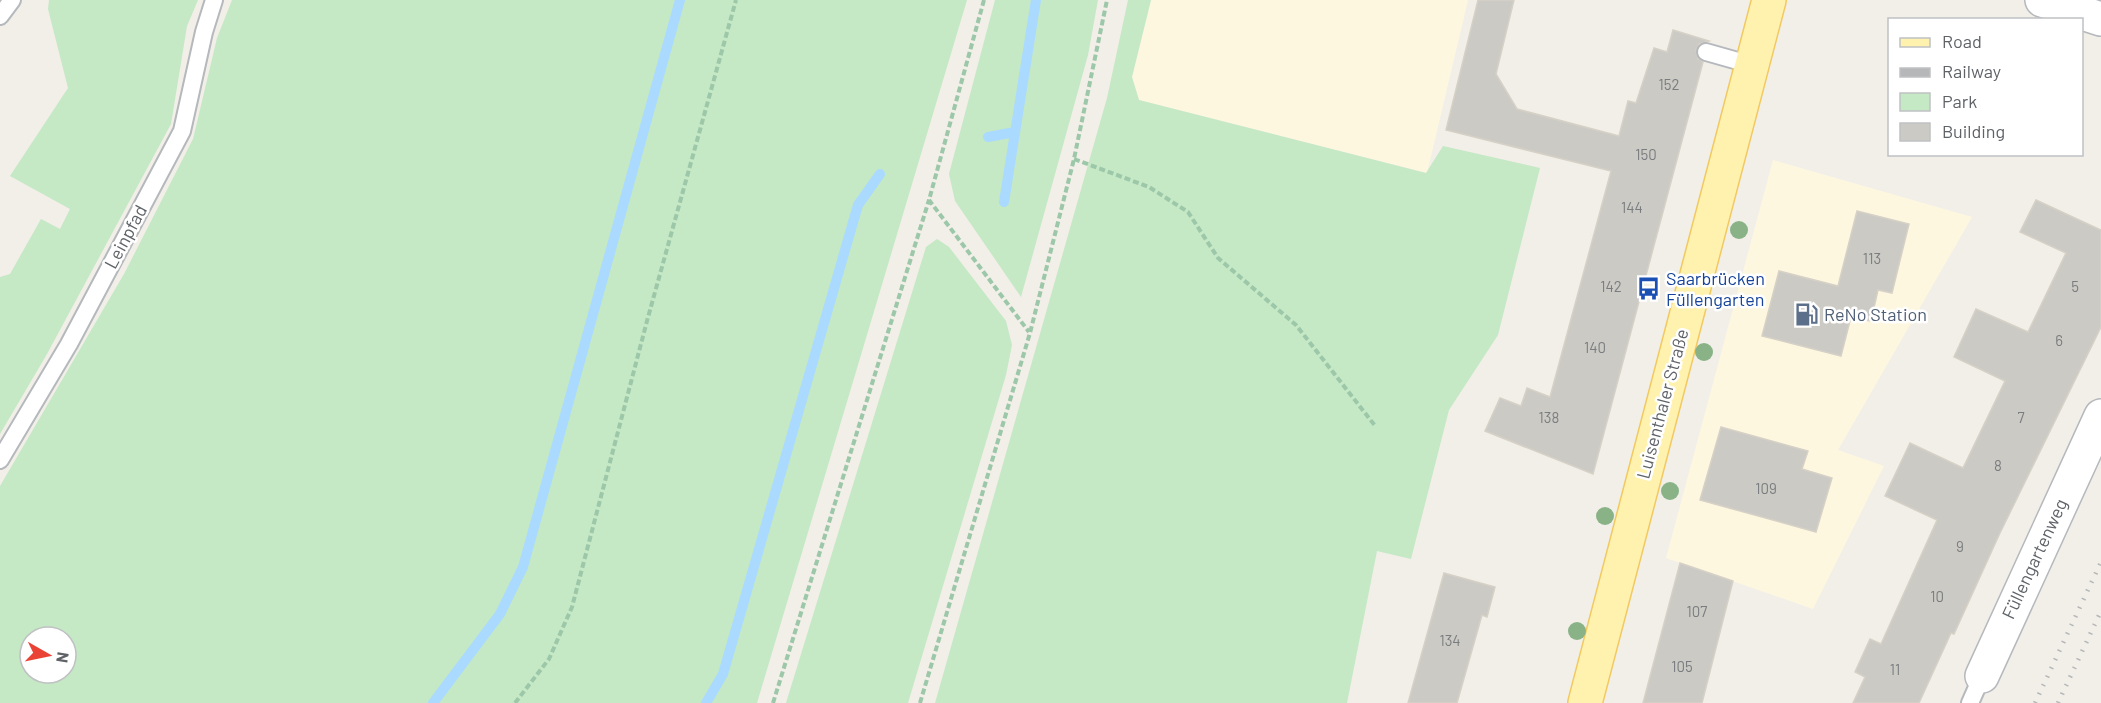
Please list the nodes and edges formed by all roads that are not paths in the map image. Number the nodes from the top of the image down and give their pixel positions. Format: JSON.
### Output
{"nodes":[{"id":1,"x":12,"y":0,"type":"edge"},
{"id":2,"x":214,"y":0,"type":"edge"},
{"id":3,"x":1769,"y":0,"type":"edge"},
{"id":4,"x":2042,"y":0,"type":"edge"},
{"id":5,"x":0,"y":15,"type":"edge"},
{"id":6,"x":2101,"y":19,"type":"edge"},
{"id":7,"x":1706,"y":52,"type":"dead end"},
{"id":8,"x":1752,"y":65,"type":"junction"},
{"id":9,"x":2101,"y":416,"type":"edge"},
{"id":10,"x":0,"y":460,"type":"edge"},
{"id":11,"x":1976,"y":690,"type":"edge"},
{"id":12,"x":1585,"y":703,"type":"edge"}],
"edges":[{"from":1,"to":5,"type":"lane"},
{"from":2,"to":10,"type":"lane","name":"Leinpfad"},
{"from":3,"to":8,"type":"main road","name":"Luisenthaler Straße"},
{"from":4,"to":6,"type":"street"},
{"from":7,"to":8,"type":"lane"},
{"from":8,"to":12,"type":"main road","name":"Luisenthaler Straße"},
{"from":9,"to":11,"type":"street","name":"Füllengartenweg"}]}
